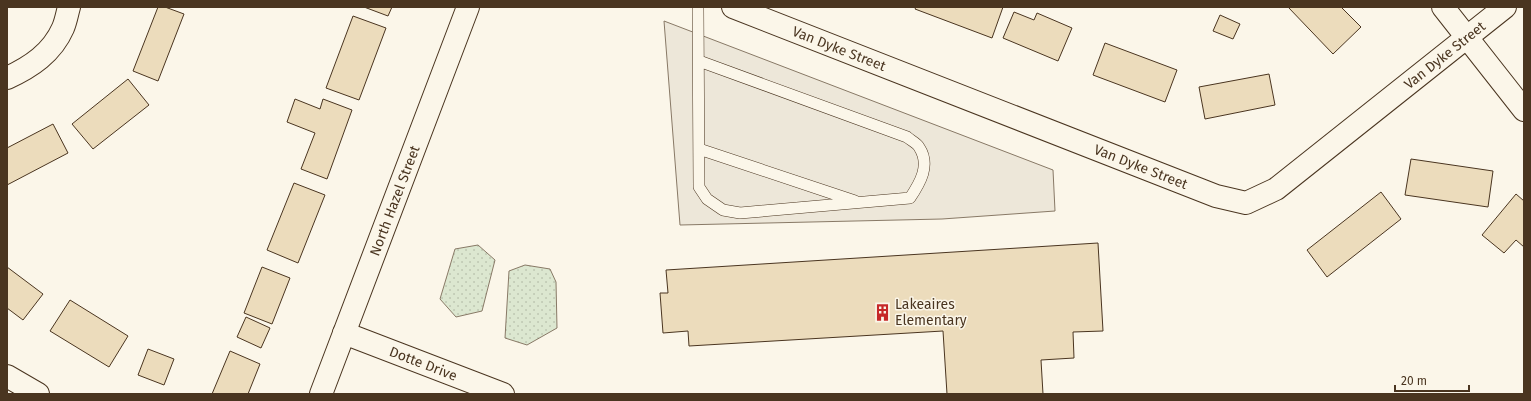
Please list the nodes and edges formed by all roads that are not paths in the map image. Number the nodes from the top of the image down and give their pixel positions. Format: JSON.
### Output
{"nodes":[{"id":1,"x":69,"y":7,"type":"edge"},
{"id":2,"x":468,"y":7,"type":"edge"},
{"id":3,"x":698,"y":7,"type":"edge"},
{"id":4,"x":733,"y":7,"type":"edge"},
{"id":5,"x":1443,"y":7,"type":"edge"},
{"id":6,"x":1505,"y":7,"type":"edge"},
{"id":7,"x":1467,"y":37,"type":"junction"},
{"id":8,"x":699,"y":61,"type":"junction"},
{"id":9,"x":7,"y":78,"type":"edge"},
{"id":10,"x":1524,"y":110,"type":"edge"},
{"id":11,"x":699,"y":149,"type":"junction"},
{"id":12,"x":859,"y":202,"type":"junction"},
{"id":13,"x":344,"y":333,"type":"junction"},
{"id":14,"x":7,"y":376,"type":"edge"},
{"id":15,"x":38,"y":394,"type":"edge"},
{"id":16,"x":321,"y":394,"type":"edge"},
{"id":17,"x":503,"y":394,"type":"edge"}],
"edges":[{"from":1,"to":9,"type":"street"},
{"from":2,"to":13,"type":"street","name":"North Hazel Street"},
{"from":3,"to":8,"type":"lane"},
{"from":4,"to":7,"type":"street","name":"Van Dyke Street"},
{"from":5,"to":7,"type":"street"},
{"from":6,"to":7,"type":"street","name":"Van Dyke Street"},
{"from":7,"to":10,"type":"street"},
{"from":8,"to":11,"type":"lane"},
{"from":8,"to":12,"type":"lane"},
{"from":11,"to":12,"type":"lane"},
{"from":11,"to":12,"type":"lane"},
{"from":13,"to":16,"type":"street","name":"North Hazel Street"},
{"from":13,"to":17,"type":"street","name":"Dotte Drive"},
{"from":14,"to":15,"type":"street"}]}
